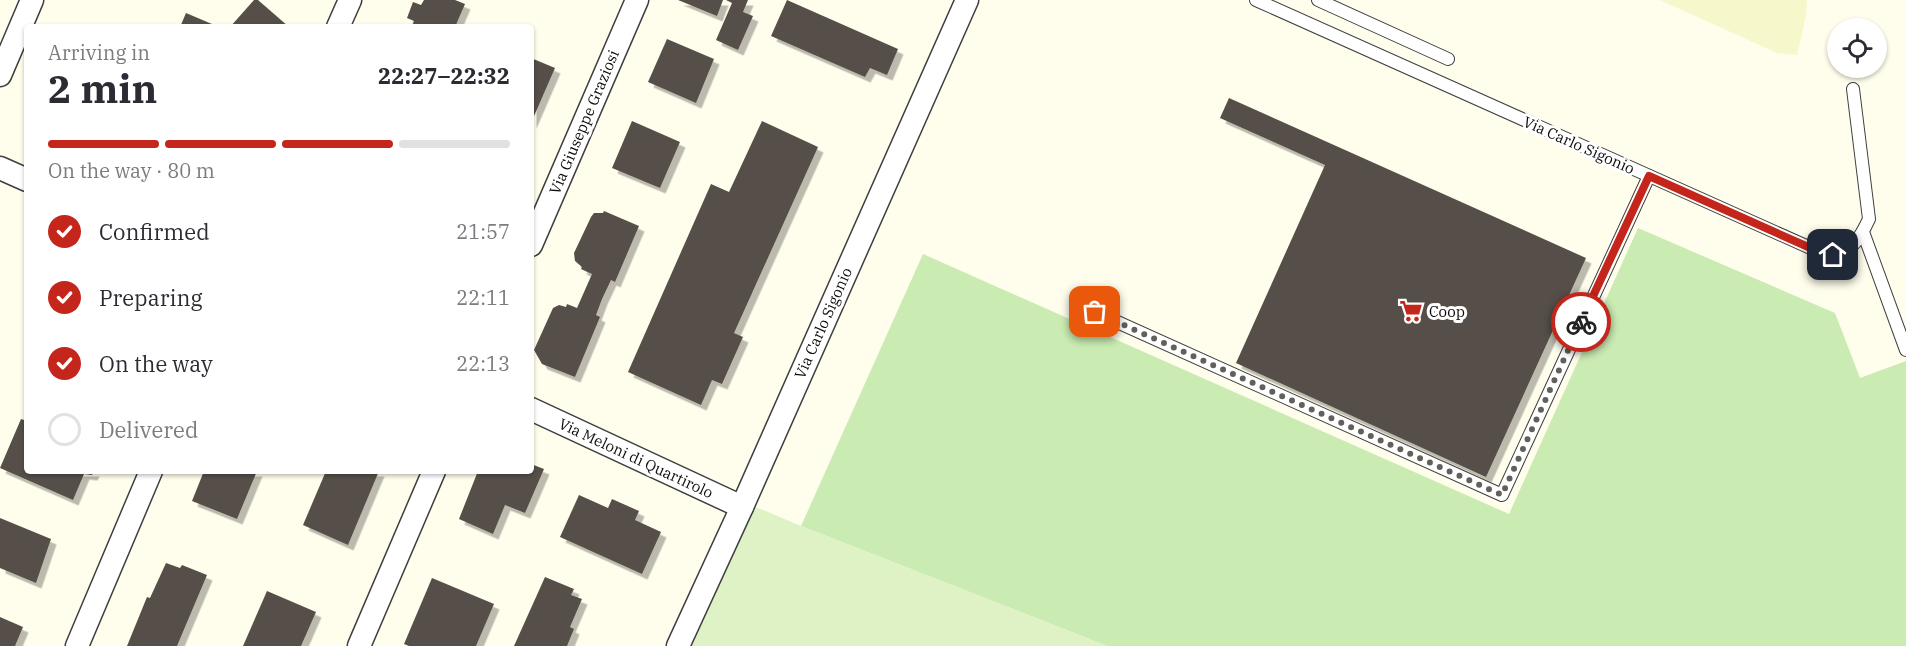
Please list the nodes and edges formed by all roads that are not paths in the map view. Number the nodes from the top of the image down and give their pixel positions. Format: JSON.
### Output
{"nodes":[{"id":1,"x":32,"y":0,"type":"edge"},
{"id":2,"x":350,"y":0,"type":"edge"},
{"id":3,"x":637,"y":0,"type":"edge"},
{"id":4,"x":967,"y":0,"type":"edge"},
{"id":5,"x":1256,"y":0,"type":"edge"},
{"id":6,"x":1318,"y":0,"type":"edge"},
{"id":7,"x":339,"y":24,"type":"edge"},
{"id":8,"x":1448,"y":59,"type":"dead end"},
{"id":9,"x":0,"y":75,"type":"edge"},
{"id":10,"x":1853,"y":90,"type":"dead end"},
{"id":11,"x":0,"y":168,"type":"edge"},
{"id":12,"x":1649,"y":176,"type":"junction"},
{"id":13,"x":24,"y":179,"type":"edge"},
{"id":14,"x":1863,"y":232,"type":"junction"},
{"id":15,"x":534,"y":238,"type":"edge"},
{"id":16,"x":1095,"y":312,"type":"dead end"},
{"id":17,"x":1906,"y":350,"type":"edge"},
{"id":18,"x":534,"y":410,"type":"edge"},
{"id":19,"x":150,"y":474,"type":"edge"},
{"id":20,"x":433,"y":474,"type":"edge"},
{"id":21,"x":742,"y":507,"type":"junction"},
{"id":22,"x":77,"y":646,"type":"edge"},
{"id":23,"x":358,"y":646,"type":"edge"},
{"id":24,"x":678,"y":646,"type":"edge"}],
"edges":[{"from":1,"to":9,"type":"street"},
{"from":2,"to":7,"type":"street"},
{"from":3,"to":15,"type":"street","name":"Via Giuseppe Graziosi"},
{"from":4,"to":21,"type":"street","name":"Via Carlo Sigonio"},
{"from":5,"to":12,"type":"lane","name":"Via Carlo Sigonio"},
{"from":6,"to":8,"type":"lane"},
{"from":10,"to":14,"type":"lane"},
{"from":11,"to":13,"type":"street"},
{"from":12,"to":14,"type":"lane","name":"Via Carlo Sigonio"},
{"from":12,"to":16,"type":"lane"},
{"from":14,"to":17,"type":"lane"},
{"from":18,"to":21,"type":"street","name":"Via Meloni di Quartirolo"},
{"from":19,"to":22,"type":"street"},
{"from":20,"to":23,"type":"street"},
{"from":21,"to":24,"type":"street","name":"Via Carlo Sigonio"}]}
